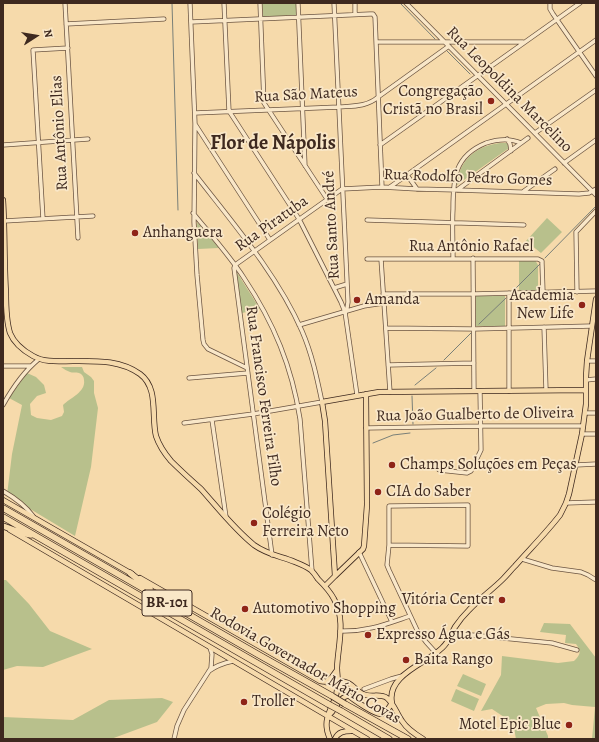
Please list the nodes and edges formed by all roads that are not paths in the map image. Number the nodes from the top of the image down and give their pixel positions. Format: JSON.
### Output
{"nodes":[{"id":1,"x":65,"y":3,"type":"edge"},
{"id":2,"x":190,"y":3,"type":"edge"},
{"id":3,"x":224,"y":3,"type":"edge"},
{"id":4,"x":260,"y":3,"type":"edge"},
{"id":5,"x":298,"y":3,"type":"edge"},
{"id":6,"x":334,"y":3,"type":"edge"},
{"id":7,"x":354,"y":3,"type":"edge"},
{"id":8,"x":406,"y":3,"type":"edge"},
{"id":9,"x":550,"y":3,"type":"edge"},
{"id":10,"x":580,"y":3,"type":"edge"},
{"id":11,"x":355,"y":14,"type":"junction"},
{"id":12,"x":334,"y":15,"type":"junction"},
{"id":13,"x":299,"y":17,"type":"junction"},
{"id":14,"x":164,"y":19,"type":"dead end"},
{"id":15,"x":260,"y":19,"type":"junction"},
{"id":16,"x":225,"y":20,"type":"junction"},
{"id":17,"x":556,"y":20,"type":"junction"},
{"id":18,"x":191,"y":22,"type":"junction"},
{"id":19,"x":66,"y":24,"type":"junction"},
{"id":20,"x":596,"y":40,"type":"edge"},
{"id":21,"x":376,"y":42,"type":"junction"},
{"id":22,"x":444,"y":42,"type":"junction"},
{"id":23,"x":524,"y":42,"type":"junction"},
{"id":24,"x":449,"y":46,"type":"junction"},
{"id":25,"x":68,"y":48,"type":"junction"},
{"id":26,"x":579,"y":52,"type":"junction"},
{"id":27,"x":478,"y":75,"type":"junction"},
{"id":28,"x":596,"y":76,"type":"edge"},
{"id":29,"x":596,"y":90,"type":"edge"},
{"id":30,"x":378,"y":97,"type":"junction"},
{"id":31,"x":506,"y":104,"type":"junction"},
{"id":32,"x":339,"y":107,"type":"junction"},
{"id":33,"x":303,"y":109,"type":"junction"},
{"id":34,"x":268,"y":110,"type":"junction"},
{"id":35,"x":229,"y":111,"type":"junction"},
{"id":36,"x":195,"y":113,"type":"junction"},
{"id":37,"x":195,"y":124,"type":"junction"},
{"id":38,"x":535,"y":133,"type":"junction"},
{"id":39,"x":528,"y":138,"type":"dead end"},
{"id":40,"x":88,"y":139,"type":"dead end"},
{"id":41,"x":507,"y":139,"type":"junction"},
{"id":42,"x":73,"y":140,"type":"junction"},
{"id":43,"x":596,"y":140,"type":"edge"},
{"id":44,"x":39,"y":142,"type":"junction"},
{"id":45,"x":521,"y":144,"type":"junction"},
{"id":46,"x":3,"y":145,"type":"edge"},
{"id":47,"x":380,"y":145,"type":"junction"},
{"id":48,"x":511,"y":151,"type":"junction"},
{"id":49,"x":564,"y":163,"type":"junction"},
{"id":50,"x":305,"y":166,"type":"junction"},
{"id":51,"x":556,"y":169,"type":"dead end"},
{"id":52,"x":194,"y":173,"type":"junction"},
{"id":53,"x":407,"y":175,"type":"junction"},
{"id":54,"x":382,"y":187,"type":"junction"},
{"id":55,"x":389,"y":187,"type":"junction"},
{"id":56,"x":342,"y":189,"type":"junction"},
{"id":57,"x":417,"y":189,"type":"junction"},
{"id":58,"x":455,"y":190,"type":"junction"},
{"id":59,"x":523,"y":192,"type":"junction"},
{"id":60,"x":595,"y":192,"type":"edge"},
{"id":61,"x":327,"y":199,"type":"junction"},
{"id":62,"x":3,"y":200,"type":"edge"},
{"id":63,"x":596,"y":211,"type":"edge"},
{"id":64,"x":193,"y":213,"type":"junction"},
{"id":65,"x":94,"y":216,"type":"dead end"},
{"id":66,"x":77,"y":217,"type":"junction"},
{"id":67,"x":43,"y":219,"type":"junction"},
{"id":68,"x":299,"y":219,"type":"junction"},
{"id":69,"x":367,"y":220,"type":"dead end"},
{"id":70,"x":4,"y":221,"type":"junction"},
{"id":71,"x":452,"y":222,"type":"junction"},
{"id":72,"x":524,"y":225,"type":"dead end"},
{"id":73,"x":78,"y":238,"type":"dead end"},
{"id":74,"x":270,"y":240,"type":"junction"},
{"id":75,"x":254,"y":251,"type":"junction"},
{"id":76,"x":453,"y":258,"type":"junction"},
{"id":77,"x":473,"y":258,"type":"junction"},
{"id":78,"x":367,"y":259,"type":"dead end"},
{"id":79,"x":381,"y":259,"type":"junction"},
{"id":80,"x":235,"y":265,"type":"junction"},
{"id":81,"x":4,"y":284,"type":"edge"},
{"id":82,"x":347,"y":284,"type":"junction"},
{"id":83,"x":334,"y":288,"type":"junction"},
{"id":84,"x":596,"y":291,"type":"edge"},
{"id":85,"x":543,"y":292,"type":"junction"},
{"id":86,"x":577,"y":292,"type":"junction"},
{"id":87,"x":509,"y":293,"type":"junction"},
{"id":88,"x":383,"y":294,"type":"junction"},
{"id":89,"x":473,"y":294,"type":"junction"},
{"id":90,"x":596,"y":300,"type":"edge"},
{"id":91,"x":384,"y":303,"type":"junction"},
{"id":92,"x":345,"y":312,"type":"junction"},
{"id":93,"x":6,"y":324,"type":"edge"},
{"id":94,"x":299,"y":325,"type":"junction"},
{"id":95,"x":544,"y":327,"type":"junction"},
{"id":96,"x":593,"y":327,"type":"edge"},
{"id":97,"x":386,"y":328,"type":"junction"},
{"id":98,"x":474,"y":328,"type":"junction"},
{"id":99,"x":509,"y":328,"type":"junction"},
{"id":100,"x":39,"y":359,"type":"junction"},
{"id":101,"x":596,"y":361,"type":"edge"},
{"id":102,"x":587,"y":362,"type":"junction"},
{"id":103,"x":474,"y":363,"type":"junction"},
{"id":104,"x":388,"y":365,"type":"junction"},
{"id":105,"x":3,"y":366,"type":"edge"},
{"id":106,"x":31,"y":366,"type":"junction"},
{"id":107,"x":247,"y":368,"type":"junction"},
{"id":108,"x":248,"y":373,"type":"junction"},
{"id":109,"x":189,"y":378,"type":"dead end"},
{"id":110,"x":586,"y":380,"type":"junction"},
{"id":111,"x":596,"y":380,"type":"edge"},
{"id":112,"x":546,"y":390,"type":"junction"},
{"id":113,"x":586,"y":390,"type":"junction"},
{"id":114,"x":474,"y":391,"type":"junction"},
{"id":115,"x":480,"y":391,"type":"junction"},
{"id":116,"x":510,"y":391,"type":"junction"},
{"id":117,"x":390,"y":392,"type":"junction"},
{"id":118,"x":366,"y":394,"type":"junction"},
{"id":119,"x":357,"y":395,"type":"junction"},
{"id":120,"x":322,"y":402,"type":"junction"},
{"id":121,"x":3,"y":405,"type":"edge"},
{"id":122,"x":298,"y":406,"type":"junction"},
{"id":123,"x":585,"y":413,"type":"junction"},
{"id":124,"x":596,"y":413,"type":"edge"},
{"id":125,"x":253,"y":414,"type":"junction"},
{"id":126,"x":212,"y":420,"type":"junction"},
{"id":127,"x":184,"y":423,"type":"dead end"},
{"id":128,"x":481,"y":426,"type":"junction"},
{"id":129,"x":583,"y":426,"type":"junction"},
{"id":130,"x":366,"y":428,"type":"junction"},
{"id":131,"x":582,"y":434,"type":"junction"},
{"id":132,"x":596,"y":434,"type":"edge"},
{"id":133,"x":596,"y":464,"type":"edge"},
{"id":134,"x":576,"y":465,"type":"junction"},
{"id":135,"x":439,"y":470,"type":"dead end"},
{"id":136,"x":3,"y":491,"type":"edge"},
{"id":137,"x":3,"y":500,"type":"edge"},
{"id":138,"x":596,"y":502,"type":"edge"},
{"id":139,"x":566,"y":503,"type":"junction"},
{"id":140,"x":3,"y":508,"type":"edge"},
{"id":141,"x":34,"y":517,"type":"junction"},
{"id":142,"x":3,"y":518,"type":"edge"},
{"id":143,"x":226,"y":518,"type":"junction"},
{"id":144,"x":3,"y":526,"type":"edge"},
{"id":145,"x":36,"y":536,"type":"junction"},
{"id":146,"x":389,"y":545,"type":"junction"},
{"id":147,"x":360,"y":552,"type":"junction"},
{"id":148,"x":272,"y":555,"type":"junction"},
{"id":149,"x":522,"y":559,"type":"junction"},
{"id":150,"x":312,"y":571,"type":"junction"},
{"id":151,"x":130,"y":573,"type":"junction"},
{"id":152,"x":335,"y":576,"type":"junction"},
{"id":153,"x":596,"y":580,"type":"edge"},
{"id":154,"x":325,"y":586,"type":"junction"},
{"id":155,"x":160,"y":599,"type":"junction"},
{"id":156,"x":410,"y":616,"type":"junction"},
{"id":157,"x":392,"y":622,"type":"junction"},
{"id":158,"x":340,"y":631,"type":"junction"},
{"id":159,"x":452,"y":633,"type":"junction"},
{"id":160,"x":210,"y":648,"type":"junction"},
{"id":161,"x":577,"y":650,"type":"dead end"},
{"id":162,"x":436,"y":653,"type":"junction"},
{"id":163,"x":233,"y":661,"type":"junction"},
{"id":164,"x":337,"y":670,"type":"junction"},
{"id":165,"x":208,"y":671,"type":"junction"},
{"id":166,"x":402,"y":676,"type":"junction"},
{"id":167,"x":326,"y":682,"type":"junction"},
{"id":168,"x":338,"y":682,"type":"junction"},
{"id":169,"x":364,"y":689,"type":"dead end"},
{"id":170,"x":349,"y":696,"type":"junction"},
{"id":171,"x":392,"y":703,"type":"junction"},
{"id":172,"x":318,"y":711,"type":"junction"},
{"id":173,"x":328,"y":717,"type":"junction"},
{"id":174,"x":327,"y":728,"type":"junction"},
{"id":175,"x":352,"y":731,"type":"junction"},
{"id":176,"x":174,"y":739,"type":"edge"},
{"id":177,"x":330,"y":739,"type":"edge"},
{"id":178,"x":335,"y":739,"type":"edge"},
{"id":179,"x":367,"y":739,"type":"edge"},
{"id":180,"x":389,"y":739,"type":"edge"},
{"id":181,"x":408,"y":739,"type":"edge"},
{"id":182,"x":424,"y":739,"type":"edge"}],
"edges":[{"from":1,"to":19,"type":"street","name":"Rua Antônio Elias"},
{"from":2,"to":18,"type":"street"},
{"from":3,"to":16,"type":"street"},
{"from":4,"to":15,"type":"street"},
{"from":5,"to":13,"type":"street"},
{"from":6,"to":12,"type":"street","name":"Rua Santo André"},
{"from":7,"to":11,"type":"street"},
{"from":8,"to":22,"type":"street","name":"Rua Leopoldina Marcelino"},
{"from":9,"to":17,"type":"street"},
{"from":10,"to":17,"type":"street"},
{"from":11,"to":12,"type":"street"},
{"from":11,"to":21,"type":"street"},
{"from":12,"to":13,"type":"street"},
{"from":12,"to":32,"type":"street","name":"Rua Santo André"},
{"from":13,"to":15,"type":"street"},
{"from":13,"to":33,"type":"street"},
{"from":14,"to":19,"type":"street"},
{"from":15,"to":16,"type":"street"},
{"from":15,"to":34,"type":"street"},
{"from":16,"to":18,"type":"street"},
{"from":16,"to":35,"type":"street"},
{"from":17,"to":23,"type":"street"},
{"from":17,"to":26,"type":"street"},
{"from":18,"to":36,"type":"street"},
{"from":19,"to":25,"type":"street","name":"Rua Antônio Elias"},
{"from":20,"to":26,"type":"street"},
{"from":21,"to":22,"type":"street"},
{"from":21,"to":30,"type":"street"},
{"from":22,"to":23,"type":"street"},
{"from":22,"to":24,"type":"street","name":"Rua Leopoldina Marcelino"},
{"from":23,"to":27,"type":"street"},
{"from":24,"to":27,"type":"street","name":"Rua Leopoldina Marcelino"},
{"from":24,"to":30,"type":"street","name":"Rua São Mateus"},
{"from":25,"to":42,"type":"street","name":"Rua Antônio Elias"},
{"from":25,"to":44,"type":"street"},
{"from":26,"to":28,"type":"street"},
{"from":26,"to":31,"type":"street"},
{"from":27,"to":31,"type":"street","name":"Rua Leopoldina Marcelino"},
{"from":27,"to":47,"type":"street"},
{"from":29,"to":38,"type":"street"},
{"from":30,"to":32,"type":"street","name":"Rua São Mateus"},
{"from":30,"to":47,"type":"street"},
{"from":31,"to":38,"type":"street","name":"Rua Leopoldina Marcelino"},
{"from":31,"to":53,"type":"street"},
{"from":32,"to":33,"type":"street","name":"Rua São Mateus"},
{"from":32,"to":56,"type":"street","name":"Rua Santo André"},
{"from":33,"to":34,"type":"street","name":"Rua São Mateus"},
{"from":33,"to":50,"type":"street"},
{"from":34,"to":35,"type":"street","name":"Rua São Mateus"},
{"from":34,"to":50,"type":"street"},
{"from":35,"to":36,"type":"street","name":"Rua São Mateus"},
{"from":35,"to":68,"type":"street"},
{"from":36,"to":37,"type":"street"},
{"from":37,"to":52,"type":"street"},
{"from":37,"to":74,"type":"street"},
{"from":38,"to":49,"type":"street","name":"Rua Leopoldina Marcelino"},
{"from":39,"to":45,"type":"street"},
{"from":40,"to":42,"type":"street"},
{"from":41,"to":45,"type":"street"},
{"from":41,"to":48,"type":"street"},
{"from":41,"to":58,"type":"street"},
{"from":42,"to":44,"type":"street"},
{"from":42,"to":66,"type":"street","name":"Rua Antônio Elias"},
{"from":43,"to":49,"type":"street"},
{"from":44,"to":46,"type":"street"},
{"from":44,"to":67,"type":"street"},
{"from":45,"to":48,"type":"street"},
{"from":47,"to":54,"type":"street"},
{"from":48,"to":58,"type":"street"},
{"from":49,"to":60,"type":"street","name":"Rua Leopoldina Marcelino"},
{"from":50,"to":61,"type":"street"},
{"from":51,"to":59,"type":"street"},
{"from":52,"to":64,"type":"street"},
{"from":52,"to":75,"type":"street"},
{"from":53,"to":55,"type":"street"},
{"from":53,"to":57,"type":"street"},
{"from":54,"to":55,"type":"street","name":"Rua Rodolfo Pedro Gomes"},
{"from":54,"to":56,"type":"street","name":"Rua Rodolfo Pedro Gomes"},
{"from":55,"to":57,"type":"street","name":"Rua Rodolfo Pedro Gomes"},
{"from":56,"to":61,"type":"street","name":"Rua Piratuba"},
{"from":56,"to":82,"type":"street","name":"Rua Santo André"},
{"from":57,"to":58,"type":"street","name":"Rua Rodolfo Pedro Gomes"},
{"from":58,"to":59,"type":"street","name":"Rua Rodolfo Pedro Gomes"},
{"from":58,"to":71,"type":"street"},
{"from":59,"to":60,"type":"street","name":"Rua Rodolfo Pedro Gomes"},
{"from":61,"to":68,"type":"street","name":"Rua Piratuba"},
{"from":62,"to":70,"type":"main road"},
{"from":63,"to":86,"type":"street"},
{"from":64,"to":80,"type":"street"},
{"from":64,"to":107,"type":"street"},
{"from":65,"to":66,"type":"street"},
{"from":66,"to":67,"type":"street"},
{"from":66,"to":73,"type":"street","name":"Rua Antônio Elias"},
{"from":67,"to":70,"type":"street"},
{"from":68,"to":74,"type":"street","name":"Rua Piratuba"},
{"from":68,"to":83,"type":"street"},
{"from":69,"to":71,"type":"street"},
{"from":70,"to":81,"type":"main road"},
{"from":71,"to":72,"type":"street"},
{"from":71,"to":76,"type":"street"},
{"from":74,"to":75,"type":"street","name":"Rua Piratuba"},
{"from":75,"to":80,"type":"street","name":"Rua Piratuba"},
{"from":75,"to":94,"type":"street"},
{"from":76,"to":77,"type":"street","name":"Rua Antônio Rafael"},
{"from":76,"to":79,"type":"street","name":"Rua Antônio Rafael"},
{"from":77,"to":85,"type":"street","name":"Rua Antônio Rafael"},
{"from":77,"to":89,"type":"street"},
{"from":78,"to":79,"type":"street","name":"Rua Antônio Rafael"},
{"from":79,"to":88,"type":"street"},
{"from":80,"to":107,"type":"street","name":"Rua Francisco Ferreira Filho"},
{"from":80,"to":122,"type":"street"},
{"from":81,"to":93,"type":"main road"},
{"from":82,"to":83,"type":"street"},
{"from":82,"to":92,"type":"street","name":"Rua Santo André"},
{"from":83,"to":92,"type":"street"},
{"from":84,"to":86,"type":"street"},
{"from":85,"to":86,"type":"street"},
{"from":85,"to":87,"type":"street"},
{"from":87,"to":89,"type":"street"},
{"from":87,"to":99,"type":"street"},
{"from":88,"to":89,"type":"street"},
{"from":88,"to":91,"type":"street"},
{"from":89,"to":98,"type":"street"},
{"from":90,"to":96,"type":"main road"},
{"from":91,"to":92,"type":"street"},
{"from":91,"to":97,"type":"street"},
{"from":92,"to":94,"type":"street"},
{"from":92,"to":119,"type":"street","name":"Rua Santo André"},
{"from":93,"to":100,"type":"main road"},
{"from":94,"to":120,"type":"street"},
{"from":95,"to":96,"type":"street"},
{"from":95,"to":99,"type":"street"},
{"from":95,"to":112,"type":"street"},
{"from":96,"to":102,"type":"main road"},
{"from":97,"to":98,"type":"street"},
{"from":97,"to":104,"type":"street"},
{"from":98,"to":99,"type":"street"},
{"from":98,"to":103,"type":"street"},
{"from":99,"to":116,"type":"street"},
{"from":100,"to":106,"type":"street"},
{"from":100,"to":143,"type":"main road"},
{"from":101,"to":102,"type":"street"},
{"from":102,"to":110,"type":"main road"},
{"from":103,"to":104,"type":"street"},
{"from":103,"to":114,"type":"street"},
{"from":104,"to":117,"type":"street"},
{"from":105,"to":106,"type":"street"},
{"from":106,"to":121,"type":"street"},
{"from":107,"to":108,"type":"street","name":"Rua Francisco Ferreira Filho"},
{"from":108,"to":109,"type":"street"},
{"from":108,"to":125,"type":"street","name":"Rua Francisco Ferreira Filho"},
{"from":110,"to":111,"type":"street"},
{"from":110,"to":113,"type":"main road"},
{"from":112,"to":113,"type":"main road"},
{"from":112,"to":116,"type":"main road"},
{"from":113,"to":123,"type":"main road"},
{"from":114,"to":115,"type":"main road"},
{"from":114,"to":117,"type":"main road"},
{"from":115,"to":116,"type":"main road"},
{"from":115,"to":128,"type":"street"},
{"from":117,"to":118,"type":"main road"},
{"from":118,"to":119,"type":"main road"},
{"from":118,"to":130,"type":"main road"},
{"from":119,"to":120,"type":"main road"},
{"from":120,"to":122,"type":"street"},
{"from":120,"to":152,"type":"main road"},
{"from":122,"to":125,"type":"street"},
{"from":122,"to":150,"type":"street"},
{"from":123,"to":124,"type":"street"},
{"from":123,"to":129,"type":"main road"},
{"from":125,"to":126,"type":"street"},
{"from":125,"to":148,"type":"street","name":"Rua Francisco Ferreira Filho"},
{"from":126,"to":127,"type":"street"},
{"from":126,"to":143,"type":"street"},
{"from":128,"to":129,"type":"street","name":"Rua João Gualberto de Oliveira"},
{"from":128,"to":130,"type":"street","name":"Rua João Gualberto de Oliveira"},
{"from":128,"to":135,"type":"street"},
{"from":129,"to":131,"type":"main road"},
{"from":130,"to":147,"type":"main road"},
{"from":131,"to":132,"type":"street"},
{"from":131,"to":134,"type":"main road"},
{"from":133,"to":134,"type":"street"},
{"from":134,"to":139,"type":"main road"},
{"from":136,"to":141,"type":"street"},
{"from":137,"to":141,"type":"main road"},
{"from":138,"to":139,"type":"street"},
{"from":139,"to":149,"type":"main road"},
{"from":140,"to":155,"type":"highway","name":"Rodovia Governador Mário Covas","number":"BR-101"},
{"from":141,"to":151,"type":"main road"},
{"from":142,"to":145,"type":"highway","name":"Rodovia Governador Mário Covas","number":"BR-101"},
{"from":143,"to":148,"type":"main road"},
{"from":144,"to":145,"type":"highway"},
{"from":144,"to":160,"type":"main road"},
{"from":145,"to":180,"type":"highway","name":"Rodovia Governador Mário Covas","number":"BR-101","bridge":true},
{"from":146,"to":146,"type":"street"},
{"from":146,"to":156,"type":"street"},
{"from":147,"to":152,"type":"main road"},
{"from":147,"to":157,"type":"street"},
{"from":148,"to":150,"type":"main road"},
{"from":149,"to":153,"type":"street"},
{"from":149,"to":159,"type":"main road"},
{"from":150,"to":154,"type":"main road"},
{"from":151,"to":155,"type":"highway"},
{"from":151,"to":167,"type":"main road"},
{"from":152,"to":154,"type":"main road"},
{"from":154,"to":158,"type":"main road"},
{"from":155,"to":181,"type":"highway","name":"Rodovia Governador Mário Covas","number":"BR-101","bridge":true},
{"from":156,"to":157,"type":"street"},
{"from":156,"to":162,"type":"street"},
{"from":157,"to":158,"type":"street"},
{"from":158,"to":164,"type":"main road"},
{"from":159,"to":161,"type":"street"},
{"from":159,"to":162,"type":"main road"},
{"from":160,"to":163,"type":"main road"},
{"from":160,"to":165,"type":"street"},
{"from":162,"to":166,"type":"main road"},
{"from":163,"to":165,"type":"street"},
{"from":163,"to":172,"type":"main road"},
{"from":164,"to":167,"type":"main road"},
{"from":164,"to":168,"type":"main road"},
{"from":165,"to":176,"type":"street"},
{"from":166,"to":169,"type":"street"},
{"from":166,"to":171,"type":"main road"},
{"from":167,"to":168,"type":"main road"},
{"from":168,"to":170,"type":"main road"},
{"from":168,"to":171,"type":"main road"},
{"from":168,"to":173,"type":"main road"},
{"from":170,"to":171,"type":"main road"},
{"from":170,"to":173,"type":"main road"},
{"from":171,"to":182,"type":"main road"},
{"from":172,"to":173,"type":"main road"},
{"from":172,"to":174,"type":"main road"},
{"from":173,"to":174,"type":"main road"},
{"from":173,"to":175,"type":"main road"},
{"from":174,"to":177,"type":"main road"},
{"from":175,"to":178,"type":"main road"},
{"from":175,"to":179,"type":"main road"}]}
